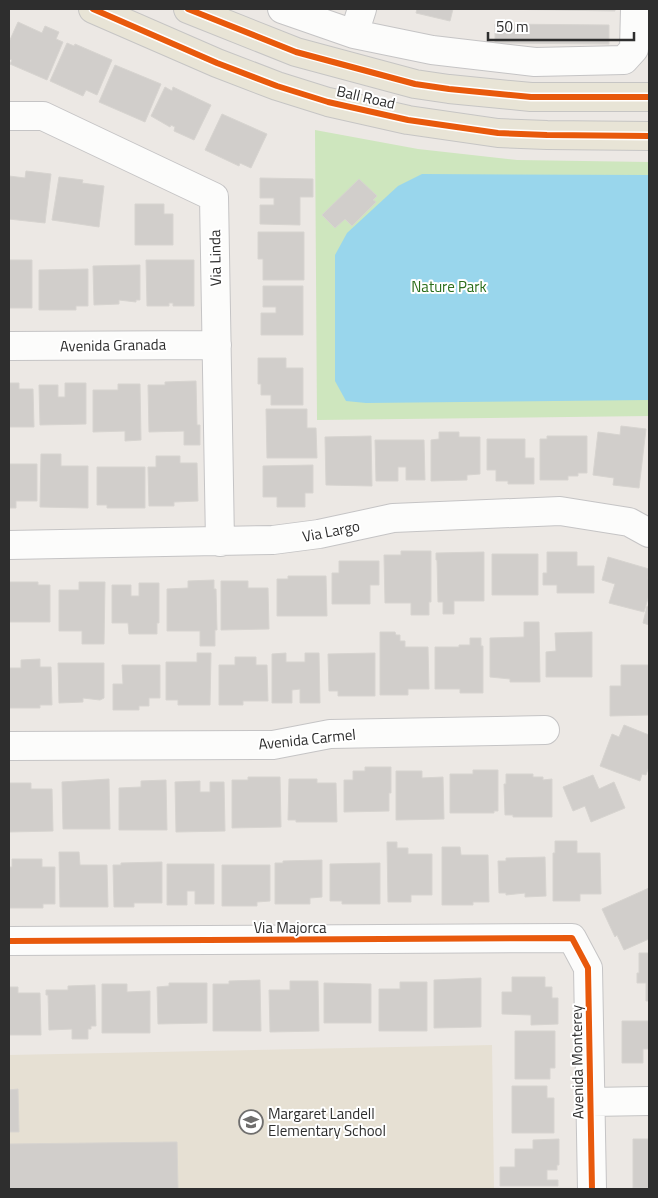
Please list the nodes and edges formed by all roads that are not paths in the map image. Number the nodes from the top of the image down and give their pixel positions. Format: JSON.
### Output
{"nodes":[{"id":1,"x":93,"y":9,"type":"edge"},
{"id":2,"x":188,"y":9,"type":"edge"},
{"id":3,"x":282,"y":9,"type":"edge"},
{"id":4,"x":635,"y":9,"type":"edge"},
{"id":5,"x":358,"y":21,"type":"edge"},
{"id":6,"x":339,"y":65,"type":"junction"},
{"id":7,"x":649,"y":97,"type":"edge"},
{"id":8,"x":328,"y":102,"type":"junction"},
{"id":9,"x":9,"y":116,"type":"edge"},
{"id":10,"x":649,"y":136,"type":"edge"},
{"id":11,"x":217,"y":344,"type":"junction"},
{"id":12,"x":9,"y":346,"type":"edge"},
{"id":13,"x":649,"y":534,"type":"edge"},
{"id":14,"x":220,"y":542,"type":"junction"},
{"id":15,"x":9,"y":545,"type":"edge"},
{"id":16,"x":545,"y":730,"type":"dead end"},
{"id":17,"x":9,"y":746,"type":"edge"},
{"id":18,"x":572,"y":938,"type":"joint"},
{"id":19,"x":9,"y":941,"type":"edge"},
{"id":20,"x":649,"y":1101,"type":"edge"},
{"id":21,"x":590,"y":1102,"type":"junction"},
{"id":22,"x":592,"y":1189,"type":"edge"}],
"edges":[{"from":1,"to":8,"type":"main road","name":"Ball Road"},
{"from":2,"to":6,"type":"main road","name":"Ball Road"},
{"from":3,"to":5,"type":"street"},
{"from":4,"to":5,"type":"street"},
{"from":6,"to":7,"type":"main road","name":"Ball Road"},
{"from":6,"to":8,"type":"main road"},
{"from":8,"to":10,"type":"main road","name":"Ball Road"},
{"from":9,"to":11,"type":"street","name":"Via Linda"},
{"from":11,"to":12,"type":"street","name":"Avenida Granada"},
{"from":11,"to":14,"type":"street","name":"Via Linda"},
{"from":13,"to":14,"type":"street","name":"Via Largo"},
{"from":14,"to":15,"type":"street","name":"Via Largo"},
{"from":16,"to":17,"type":"street","name":"Avenida Carmel"},
{"from":18,"to":19,"type":"street","name":"Via Majorca"},
{"from":18,"to":21,"type":"street","name":"Avenida Monterey"},
{"from":20,"to":21,"type":"street"},
{"from":21,"to":22,"type":"street","name":"Avenida Monterey"}]}
